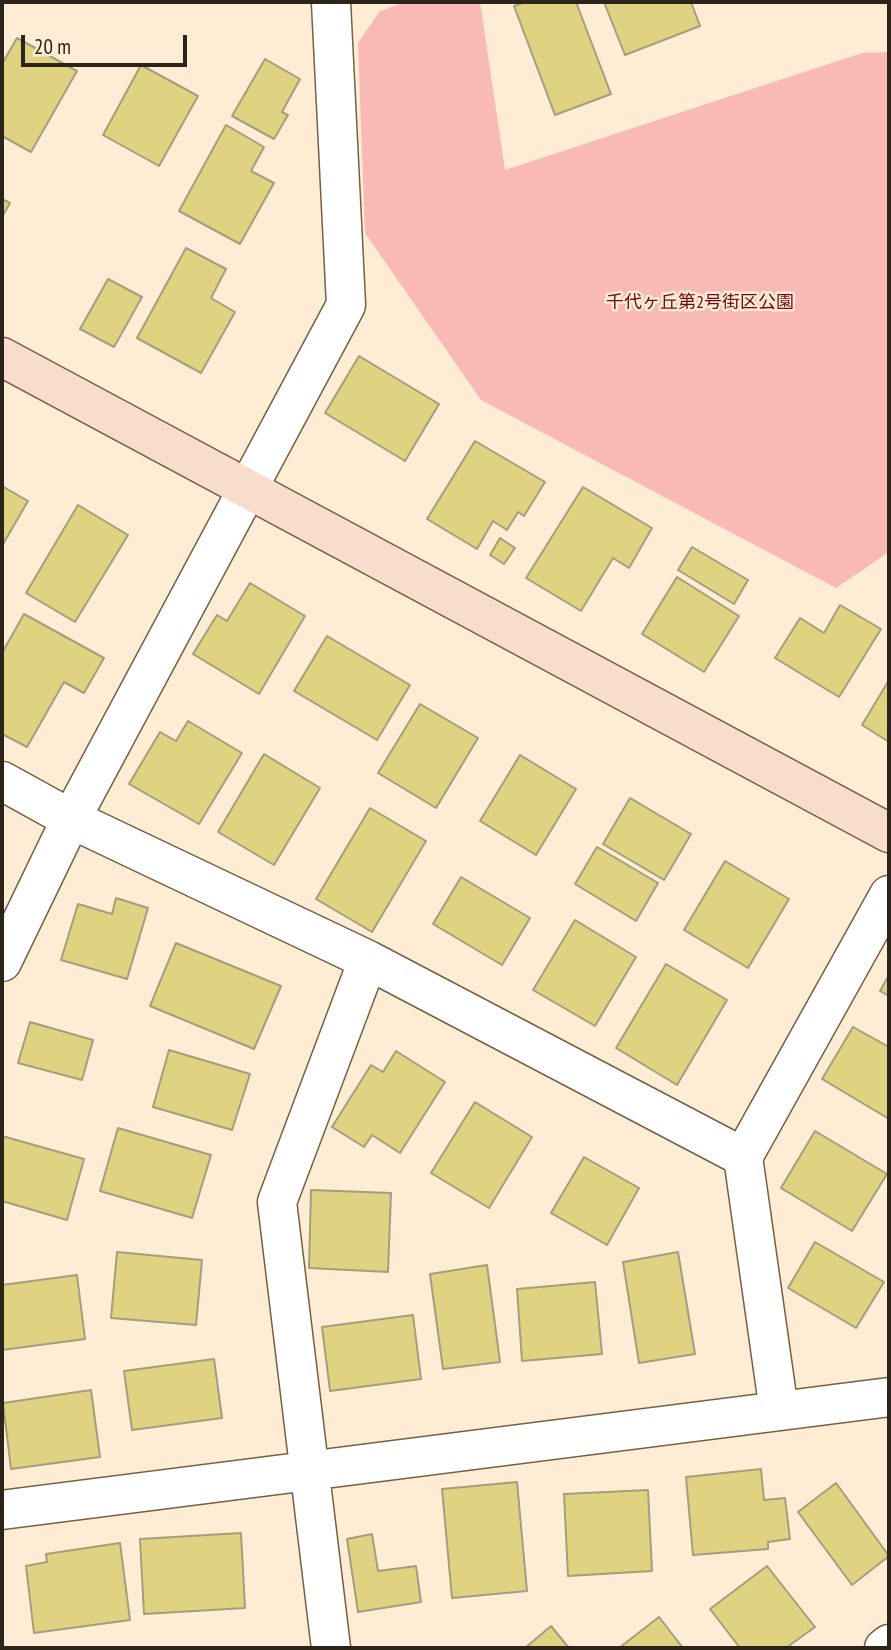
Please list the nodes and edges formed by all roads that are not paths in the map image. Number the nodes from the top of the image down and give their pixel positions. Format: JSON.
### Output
{"nodes":[{"id":1,"x":309,"y":2,"type":"edge"},
{"id":2,"x":331,"y":2,"type":"edge"},
{"id":3,"x":2,"y":357,"type":"edge"},
{"id":4,"x":248,"y":489,"type":"junction"},
{"id":5,"x":2,"y":781,"type":"edge"},
{"id":6,"x":71,"y":819,"type":"junction"},
{"id":7,"x":889,"y":832,"type":"edge"},
{"id":8,"x":889,"y":895,"type":"edge"},
{"id":9,"x":368,"y":960,"type":"junction"},
{"id":10,"x":2,"y":962,"type":"edge"},
{"id":11,"x":744,"y":1157,"type":"junction"},
{"id":12,"x":889,"y":1397,"type":"edge"},
{"id":13,"x":779,"y":1411,"type":"junction"},
{"id":14,"x":308,"y":1472,"type":"junction"},
{"id":15,"x":2,"y":1510,"type":"edge"},
{"id":16,"x":889,"y":1644,"type":"edge"},
{"id":17,"x":331,"y":1648,"type":"edge"},
{"id":18,"x":884,"y":1648,"type":"edge"}],
"edges":[{"from":1,"to":2,"type":"street"},
{"from":2,"to":4,"type":"street"},
{"from":3,"to":4,"type":"street"},
{"from":4,"to":6,"type":"street"},
{"from":4,"to":7,"type":"street"},
{"from":5,"to":6,"type":"street"},
{"from":6,"to":9,"type":"street"},
{"from":6,"to":10,"type":"street"},
{"from":8,"to":11,"type":"street"},
{"from":9,"to":11,"type":"street"},
{"from":9,"to":14,"type":"street"},
{"from":11,"to":13,"type":"street"},
{"from":12,"to":13,"type":"street"},
{"from":13,"to":14,"type":"street"},
{"from":14,"to":15,"type":"street"},
{"from":14,"to":17,"type":"street"},
{"from":16,"to":18,"type":"street"}]}
